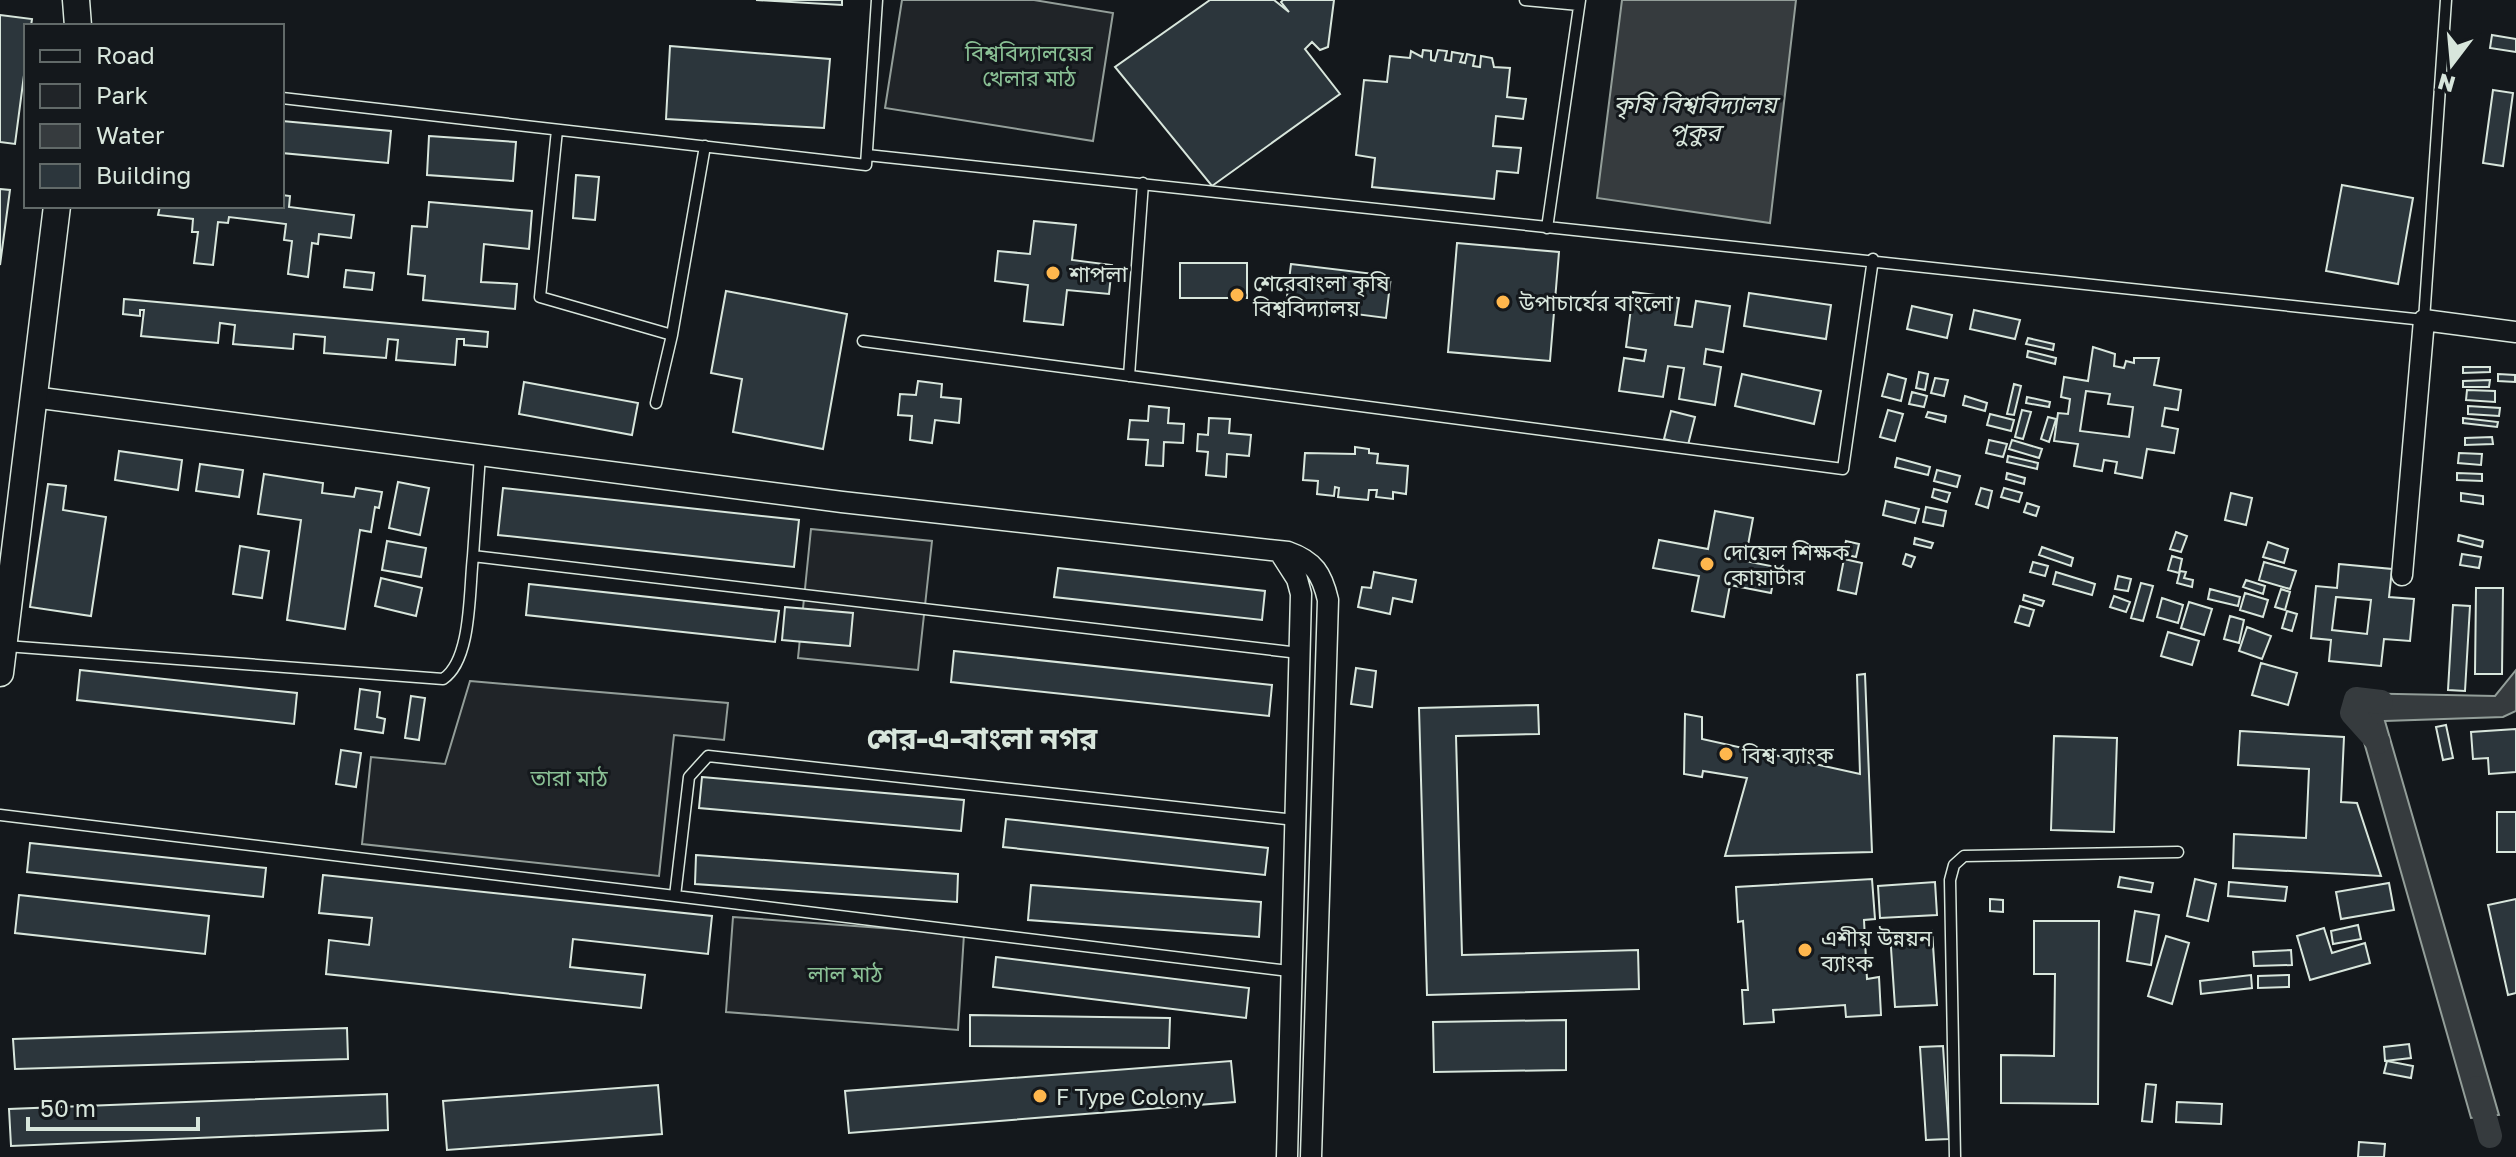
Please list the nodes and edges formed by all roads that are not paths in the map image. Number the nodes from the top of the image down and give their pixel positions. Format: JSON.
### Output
{"nodes":[{"id":1,"x":76,"y":0,"type":"edge"},
{"id":2,"x":877,"y":0,"type":"edge"},
{"id":3,"x":1525,"y":0,"type":"edge"},
{"id":4,"x":2446,"y":0,"type":"edge"},
{"id":5,"x":1580,"y":3,"type":"edge"},
{"id":6,"x":78,"y":24,"type":"edge"},
{"id":7,"x":284,"y":98,"type":"edge"},
{"id":8,"x":557,"y":130,"type":"junction"},
{"id":9,"x":705,"y":146,"type":"junction"},
{"id":10,"x":867,"y":155,"type":"junction"},
{"id":11,"x":1143,"y":183,"type":"junction"},
{"id":12,"x":57,"y":208,"type":"edge"},
{"id":13,"x":1547,"y":228,"type":"junction"},
{"id":14,"x":1873,"y":259,"type":"junction"},
{"id":15,"x":2424,"y":320,"type":"junction"},
{"id":16,"x":2516,"y":332,"type":"edge"},
{"id":17,"x":672,"y":335,"type":"junction"},
{"id":18,"x":863,"y":341,"type":"dead end"},
{"id":19,"x":1129,"y":376,"type":"junction"},
{"id":20,"x":33,"y":397,"type":"junction"},
{"id":21,"x":656,"y":403,"type":"dead end"},
{"id":22,"x":480,"y":455,"type":"junction"},
{"id":23,"x":1279,"y":551,"type":"junction"},
{"id":24,"x":473,"y":556,"type":"junction"},
{"id":25,"x":2402,"y":575,"type":"dead end"},
{"id":26,"x":3,"y":646,"type":"junction"},
{"id":27,"x":1299,"y":653,"type":"junction"},
{"id":28,"x":0,"y":673,"type":"edge"},
{"id":29,"x":0,"y":815,"type":"edge"},
{"id":30,"x":1295,"y":820,"type":"junction"},
{"id":31,"x":2178,"y":852,"type":"dead end"},
{"id":32,"x":1292,"y":878,"type":"junction"},
{"id":33,"x":1318,"y":879,"type":"junction"},
{"id":34,"x":675,"y":896,"type":"junction"},
{"id":35,"x":1289,"y":971,"type":"junction"},
{"id":36,"x":1287,"y":1157,"type":"edge"},
{"id":37,"x":1311,"y":1157,"type":"edge"},
{"id":38,"x":1955,"y":1157,"type":"edge"}],
"edges":[{"from":1,"to":6,"type":"street"},
{"from":2,"to":10,"type":"lane"},
{"from":3,"to":5,"type":"lane"},
{"from":4,"to":15,"type":"lane"},
{"from":5,"to":13,"type":"lane"},
{"from":7,"to":8,"type":"lane"},
{"from":8,"to":9,"type":"lane"},
{"from":8,"to":17,"type":"lane"},
{"from":9,"to":10,"type":"lane"},
{"from":9,"to":17,"type":"lane"},
{"from":10,"to":11,"type":"lane"},
{"from":11,"to":13,"type":"lane"},
{"from":11,"to":19,"type":"lane"},
{"from":12,"to":20,"type":"street"},
{"from":13,"to":14,"type":"lane"},
{"from":14,"to":15,"type":"lane"},
{"from":14,"to":19,"type":"lane"},
{"from":15,"to":16,"type":"street"},
{"from":15,"to":25,"type":"street"},
{"from":17,"to":21,"type":"lane"},
{"from":18,"to":19,"type":"lane"},
{"from":20,"to":22,"type":"street"},
{"from":20,"to":26,"type":"street"},
{"from":22,"to":23,"type":"street"},
{"from":22,"to":24,"type":"lane"},
{"from":23,"to":27,"type":"street"},
{"from":23,"to":33,"type":"street"},
{"from":24,"to":26,"type":"lane"},
{"from":24,"to":27,"type":"lane"},
{"from":26,"to":28,"type":"street"},
{"from":27,"to":30,"type":"street"},
{"from":29,"to":34,"type":"lane"},
{"from":30,"to":32,"type":"street"},
{"from":30,"to":34,"type":"lane"},
{"from":31,"to":38,"type":"lane"},
{"from":32,"to":33,"type":"street"},
{"from":32,"to":35,"type":"street"},
{"from":33,"to":37,"type":"street"},
{"from":34,"to":35,"type":"lane"},
{"from":35,"to":36,"type":"street"}]}
